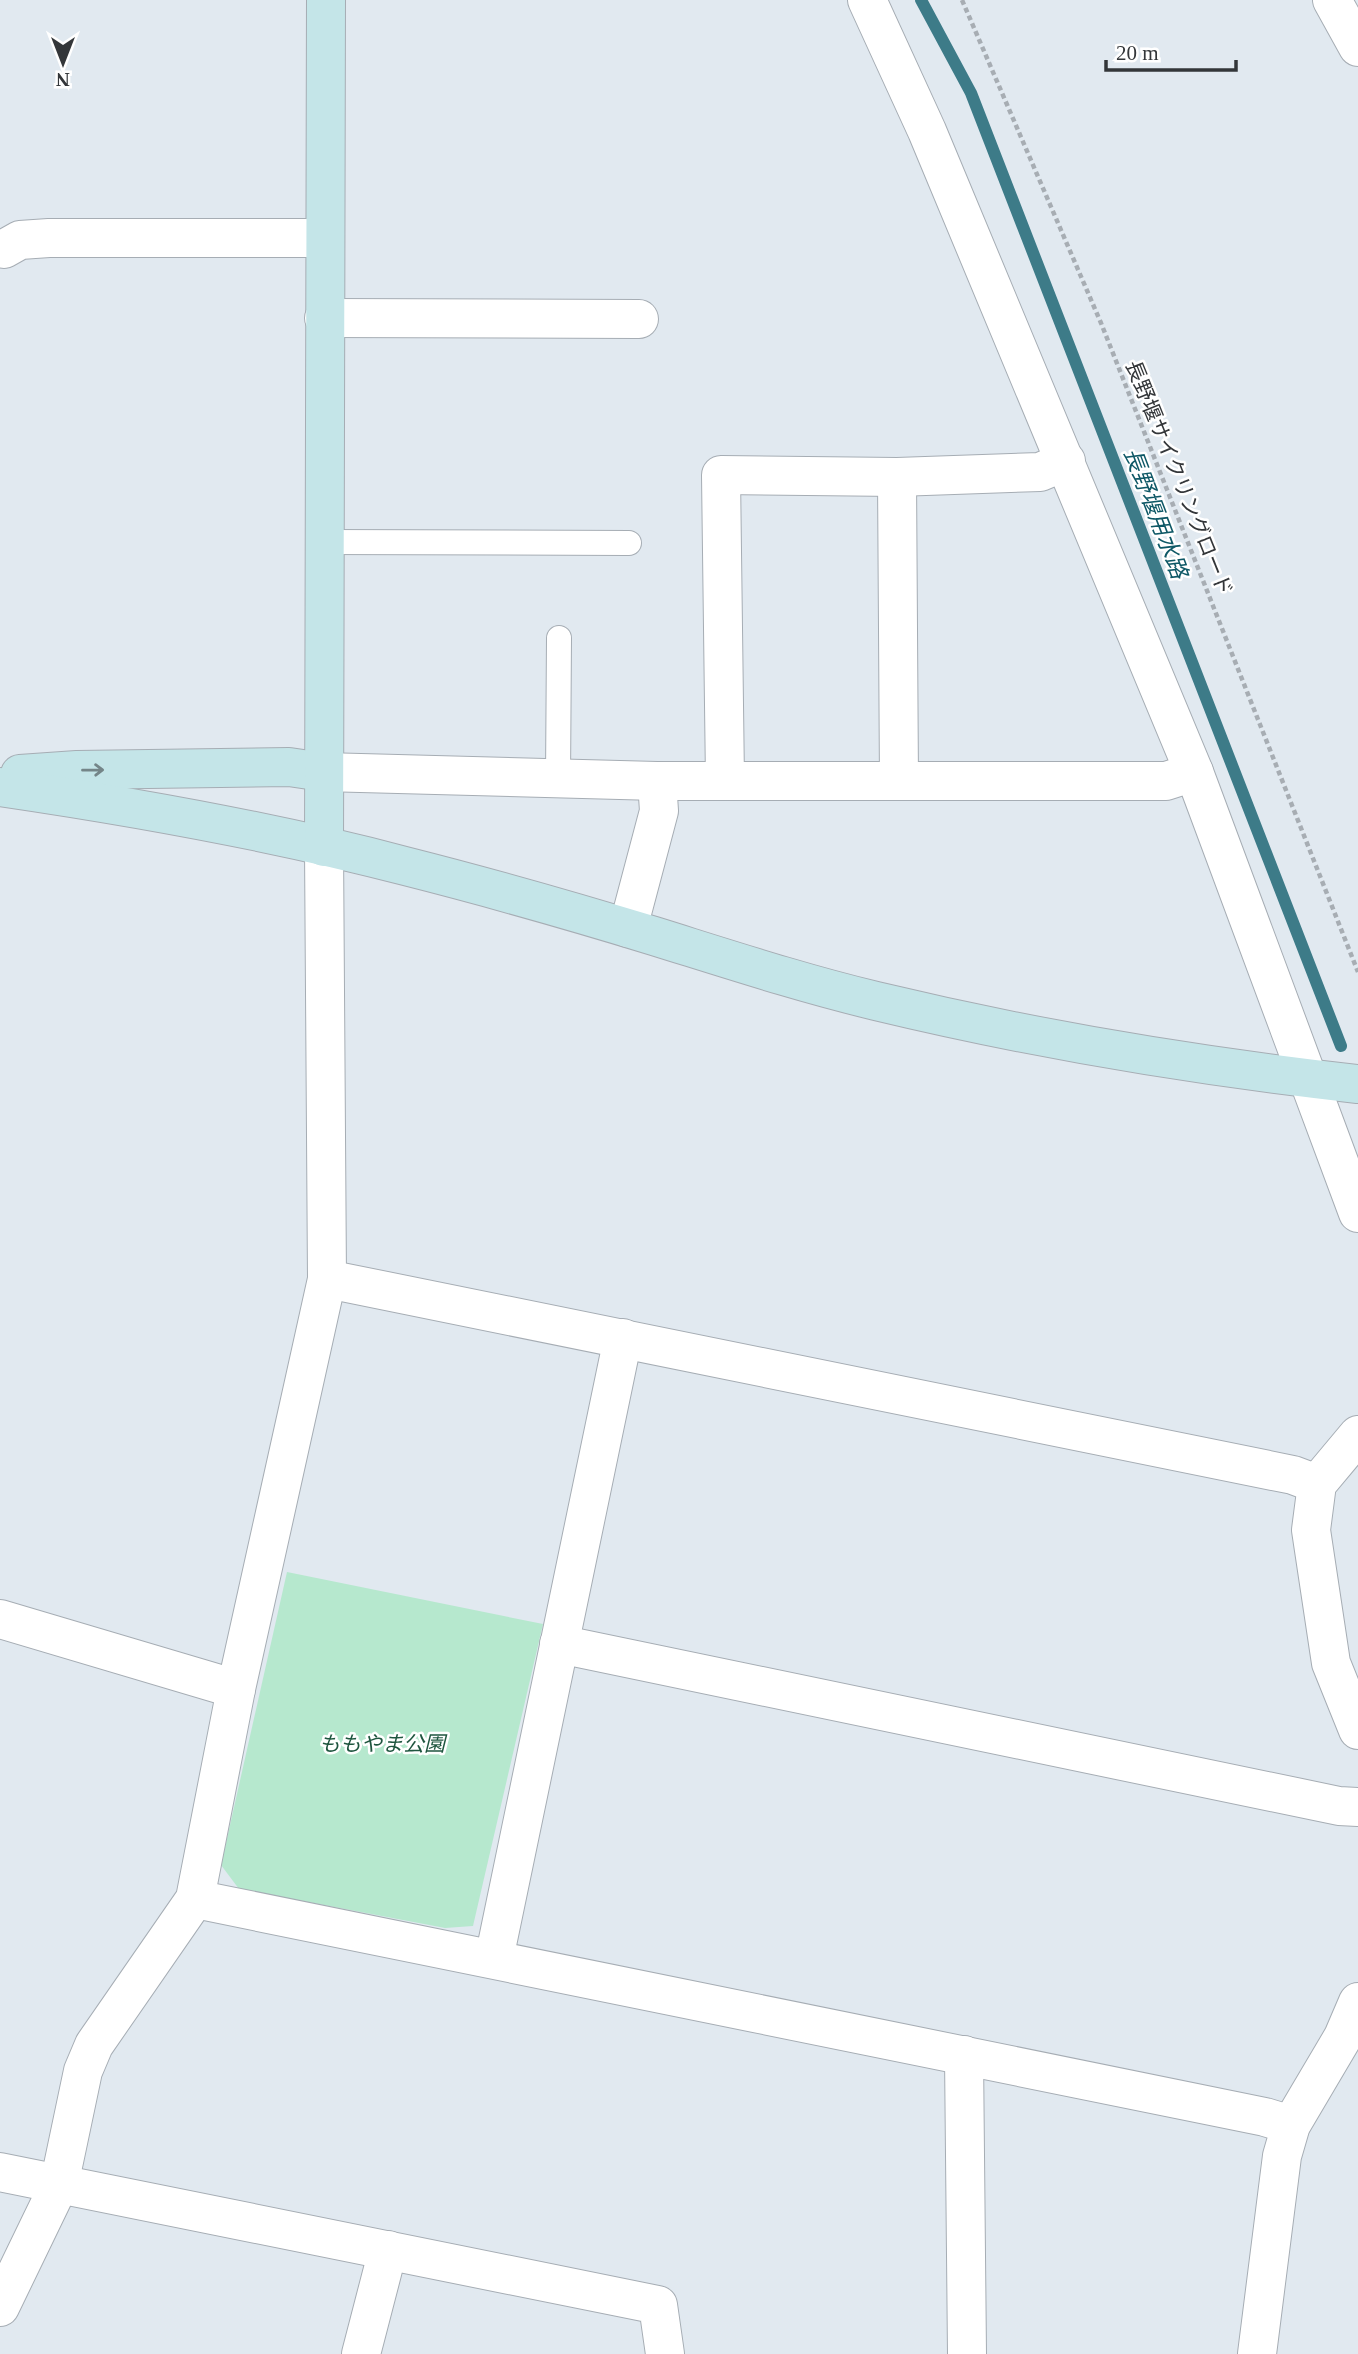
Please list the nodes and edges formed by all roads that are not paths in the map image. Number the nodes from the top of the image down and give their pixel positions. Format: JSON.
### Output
{"nodes":[{"id":1,"x":326,"y":0,"type":"edge"},
{"id":2,"x":867,"y":0,"type":"edge"},
{"id":3,"x":1332,"y":0,"type":"edge"},
{"id":4,"x":1358,"y":47,"type":"edge"},
{"id":5,"x":324,"y":238,"type":"junction"},
{"id":6,"x":4,"y":249,"type":"dead end"},
{"id":7,"x":324,"y":318,"type":"junction"},
{"id":8,"x":639,"y":319,"type":"dead end"},
{"id":9,"x":1066,"y":461,"type":"junction"},
{"id":10,"x":897,"y":477,"type":"junction"},
{"id":11,"x":323,"y":542,"type":"junction"},
{"id":12,"x":629,"y":543,"type":"dead end"},
{"id":13,"x":559,"y":638,"type":"dead end"},
{"id":14,"x":323,"y":772,"type":"junction"},
{"id":15,"x":1194,"y":772,"type":"junction"},
{"id":16,"x":0,"y":775,"type":"edge"},
{"id":17,"x":558,"y":779,"type":"junction"},
{"id":18,"x":657,"y":781,"type":"junction"},
{"id":19,"x":725,"y":781,"type":"junction"},
{"id":20,"x":899,"y":781,"type":"junction"},
{"id":21,"x":0,"y":787,"type":"edge"},
{"id":22,"x":324,"y":847,"type":"junction"},
{"id":23,"x":628,"y":928,"type":"junction"},
{"id":24,"x":1310,"y":1078,"type":"junction"},
{"id":25,"x":1358,"y":1084,"type":"edge"},
{"id":26,"x":1358,"y":1213,"type":"edge"},
{"id":27,"x":327,"y":1279,"type":"junction"},
{"id":28,"x":623,"y":1338,"type":"junction"},
{"id":29,"x":1358,"y":1435,"type":"edge"},
{"id":30,"x":1317,"y":1484,"type":"junction"},
{"id":31,"x":0,"y":1619,"type":"edge"},
{"id":32,"x":559,"y":1644,"type":"junction"},
{"id":33,"x":236,"y":1689,"type":"junction"},
{"id":34,"x":1358,"y":1730,"type":"edge"},
{"id":35,"x":1358,"y":1807,"type":"edge"},
{"id":36,"x":195,"y":1899,"type":"junction"},
{"id":37,"x":494,"y":1959,"type":"junction"},
{"id":38,"x":1358,"y":2002,"type":"edge"},
{"id":39,"x":964,"y":2055,"type":"junction"},
{"id":40,"x":1291,"y":2125,"type":"junction"},
{"id":41,"x":0,"y":2172,"type":"edge"},
{"id":42,"x":59,"y":2185,"type":"junction"},
{"id":43,"x":388,"y":2250,"type":"junction"},
{"id":44,"x":0,"y":2307,"type":"edge"},
{"id":45,"x":361,"y":2354,"type":"edge"},
{"id":46,"x":665,"y":2354,"type":"edge"},
{"id":47,"x":967,"y":2354,"type":"edge"},
{"id":48,"x":1257,"y":2354,"type":"edge"}],
"edges":[{"from":1,"to":5,"type":"street"},
{"from":2,"to":9,"type":"street"},
{"from":3,"to":4,"type":"street"},
{"from":5,"to":6,"type":"street"},
{"from":5,"to":7,"type":"street"},
{"from":7,"to":8,"type":"street"},
{"from":7,"to":11,"type":"street"},
{"from":9,"to":10,"type":"street"},
{"from":9,"to":15,"type":"street"},
{"from":10,"to":19,"type":"street"},
{"from":10,"to":20,"type":"street"},
{"from":11,"to":12,"type":"lane"},
{"from":11,"to":14,"type":"street"},
{"from":13,"to":17,"type":"lane"},
{"from":16,"to":14,"type":"street","one_way":true},
{"from":14,"to":17,"type":"street"},
{"from":14,"to":22,"type":"street"},
{"from":15,"to":20,"type":"street"},
{"from":15,"to":24,"type":"street"},
{"from":17,"to":18,"type":"street"},
{"from":18,"to":19,"type":"street"},
{"from":18,"to":23,"type":"street"},
{"from":19,"to":20,"type":"street"},
{"from":21,"to":22,"type":"street"},
{"from":22,"to":23,"type":"street"},
{"from":22,"to":27,"type":"street"},
{"from":23,"to":24,"type":"street"},
{"from":24,"to":25,"type":"street"},
{"from":24,"to":26,"type":"street"},
{"from":27,"to":28,"type":"street"},
{"from":27,"to":33,"type":"street"},
{"from":28,"to":30,"type":"street"},
{"from":28,"to":32,"type":"street"},
{"from":29,"to":30,"type":"street"},
{"from":30,"to":34,"type":"street"},
{"from":31,"to":33,"type":"street"},
{"from":32,"to":35,"type":"street"},
{"from":32,"to":37,"type":"street"},
{"from":33,"to":36,"type":"street"},
{"from":36,"to":37,"type":"street"},
{"from":36,"to":42,"type":"street"},
{"from":37,"to":39,"type":"street"},
{"from":38,"to":40,"type":"street"},
{"from":39,"to":40,"type":"street"},
{"from":39,"to":47,"type":"street"},
{"from":40,"to":48,"type":"street"},
{"from":41,"to":42,"type":"street"},
{"from":42,"to":43,"type":"street"},
{"from":42,"to":44,"type":"street"},
{"from":43,"to":45,"type":"street"},
{"from":43,"to":46,"type":"street"}]}
